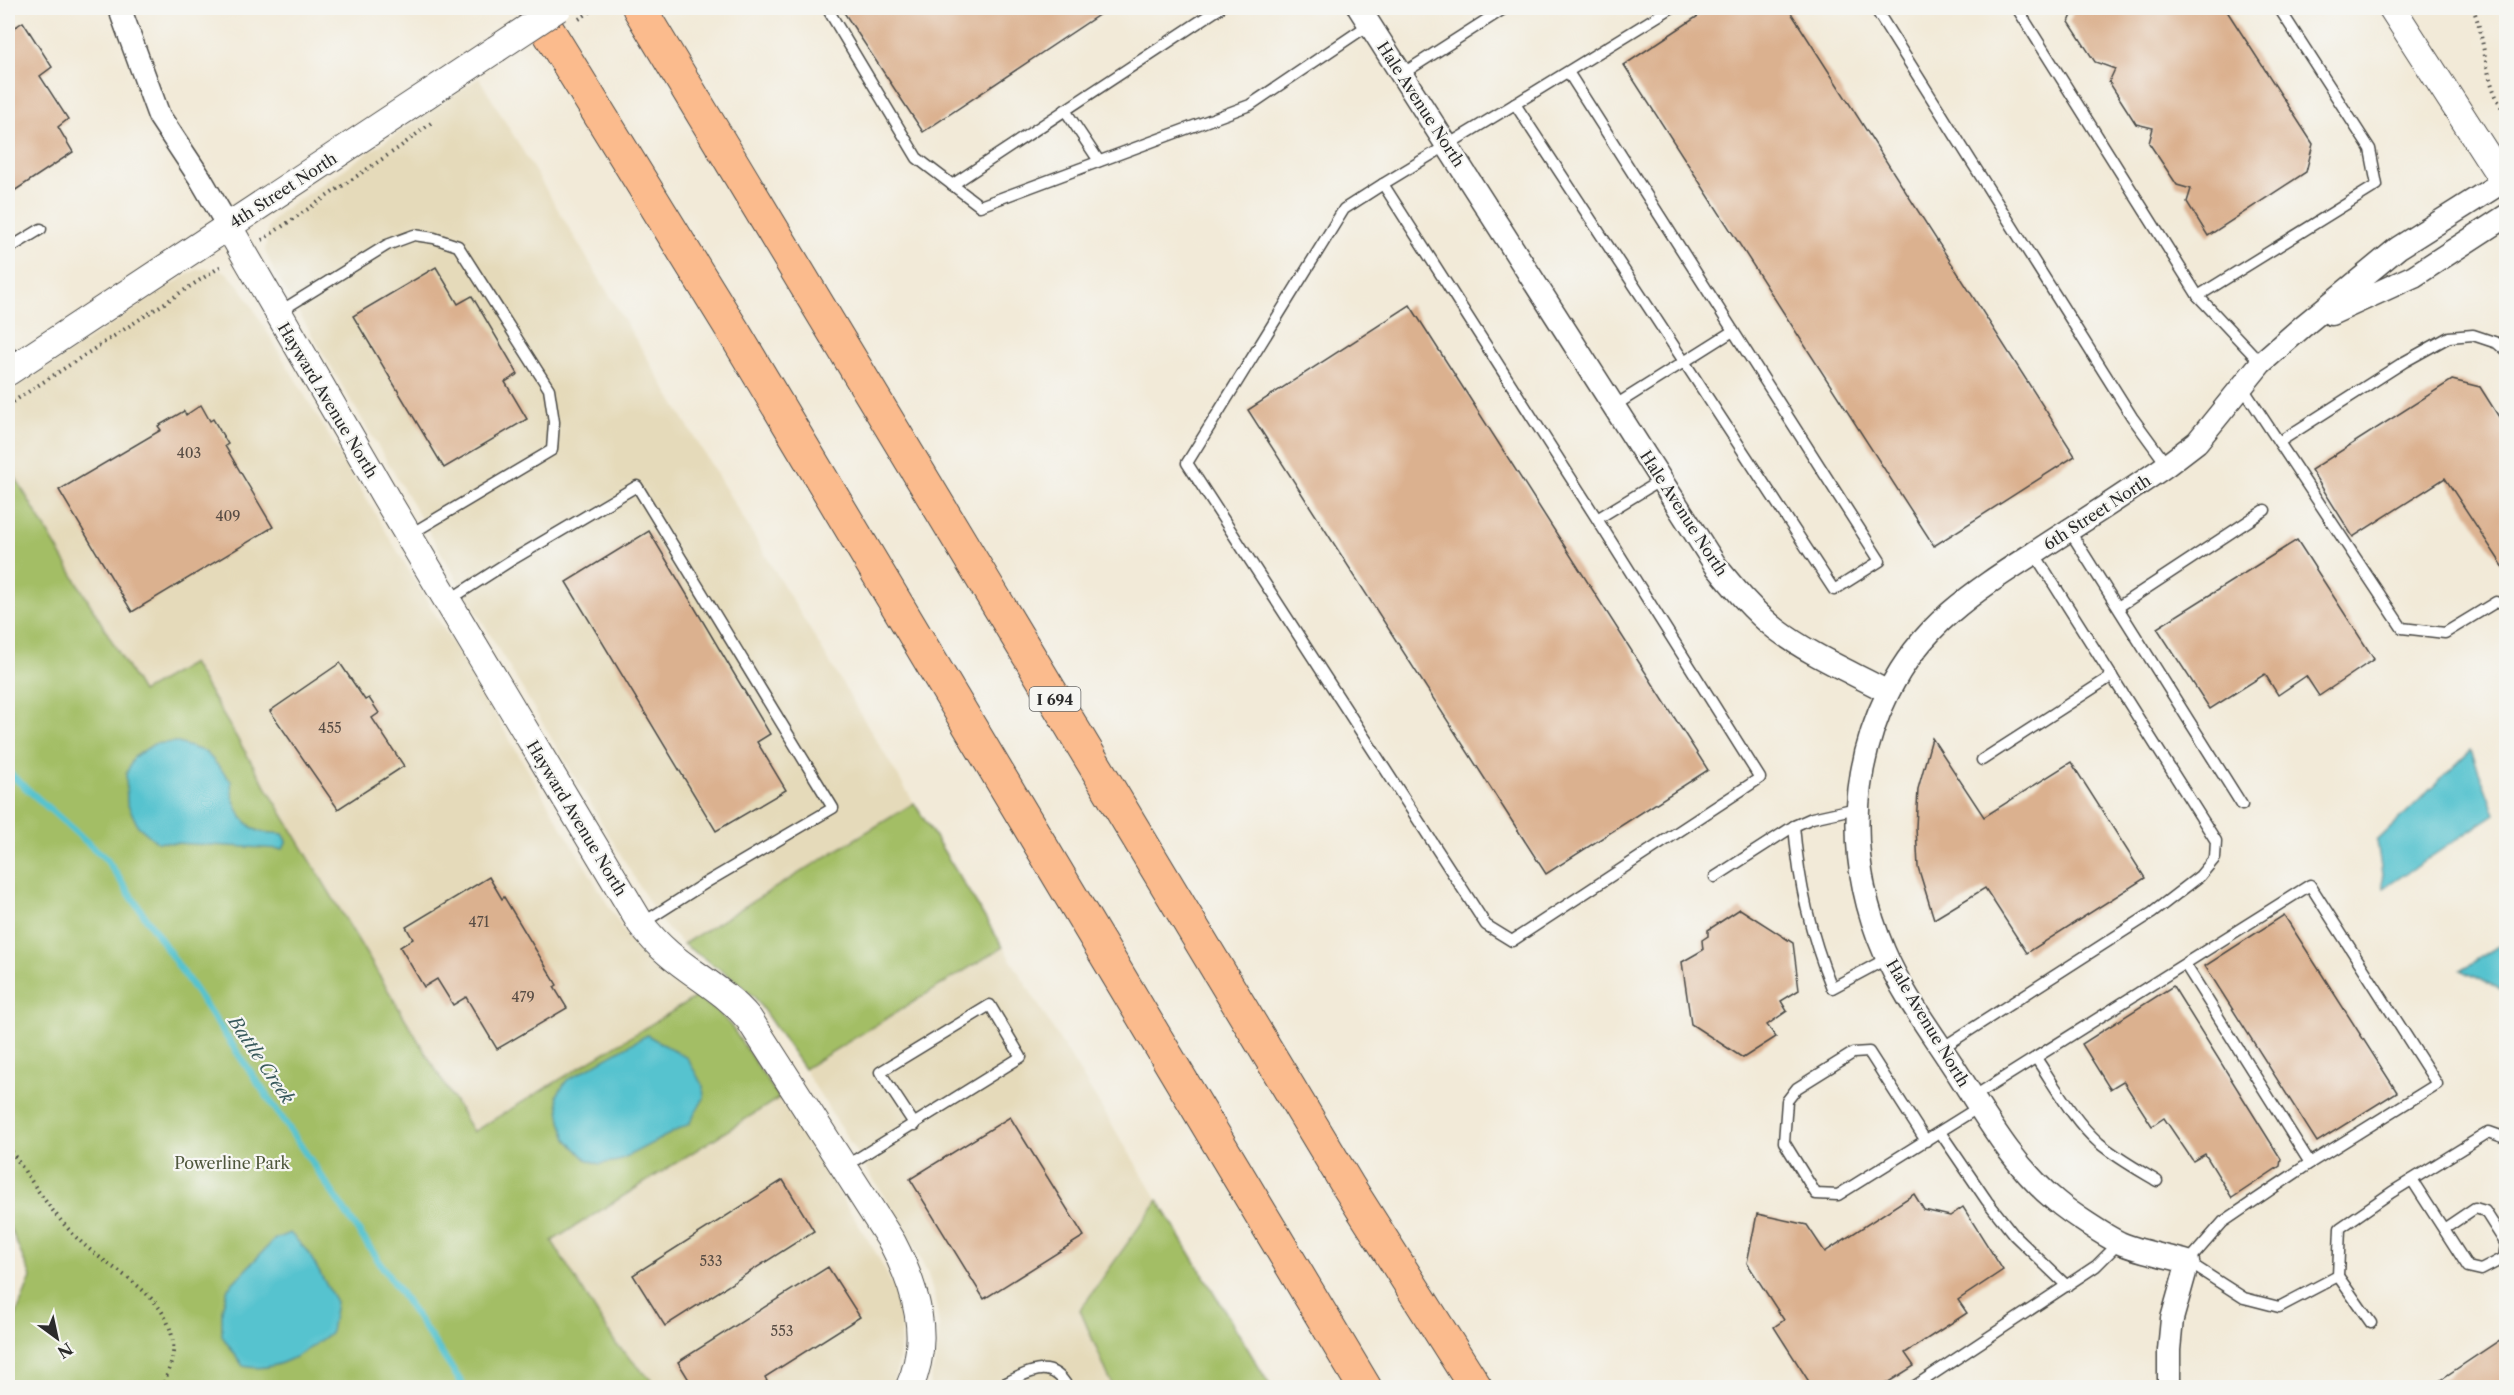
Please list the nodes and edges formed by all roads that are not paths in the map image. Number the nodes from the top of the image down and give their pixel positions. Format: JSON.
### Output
{"nodes":[{"id":1,"x":121,"y":8,"type":"edge"},
{"id":2,"x":534,"y":8,"type":"edge"},
{"id":3,"x":558,"y":8,"type":"edge"},
{"id":4,"x":639,"y":8,"type":"edge"},
{"id":5,"x":826,"y":8,"type":"edge"},
{"id":6,"x":1220,"y":8,"type":"edge"},
{"id":7,"x":1506,"y":8,"type":"edge"},
{"id":8,"x":1671,"y":8,"type":"edge"},
{"id":9,"x":1875,"y":8,"type":"edge"},
{"id":10,"x":2017,"y":8,"type":"edge"},
{"id":11,"x":2279,"y":8,"type":"edge"},
{"id":12,"x":2392,"y":8,"type":"edge"},
{"id":13,"x":1364,"y":16,"type":"edge"},
{"id":14,"x":1568,"y":72,"type":"junction"},
{"id":15,"x":1402,"y":74,"type":"junction"},
{"id":16,"x":1515,"y":105,"type":"junction"},
{"id":17,"x":1065,"y":110,"type":"junction"},
{"id":18,"x":1448,"y":147,"type":"junction"},
{"id":19,"x":1099,"y":161,"type":"junction"},
{"id":20,"x":2505,"y":183,"type":"edge"},
{"id":21,"x":952,"y":184,"type":"junction"},
{"id":22,"x":1383,"y":184,"type":"junction"},
{"id":23,"x":2506,"y":216,"type":"edge"},
{"id":24,"x":228,"y":226,"type":"junction"},
{"id":25,"x":41,"y":229,"type":"dead end"},
{"id":26,"x":8,"y":249,"type":"edge"},
{"id":27,"x":2198,"y":296,"type":"junction"},
{"id":28,"x":277,"y":313,"type":"junction"},
{"id":29,"x":2302,"y":327,"type":"junction"},
{"id":30,"x":1733,"y":331,"type":"junction"},
{"id":31,"x":2506,"y":351,"type":"edge"},
{"id":32,"x":1684,"y":361,"type":"junction"},
{"id":33,"x":11,"y":362,"type":"edge"},
{"id":34,"x":2261,"y":363,"type":"junction"},
{"id":35,"x":2241,"y":385,"type":"junction"},
{"id":36,"x":1614,"y":406,"type":"junction"},
{"id":37,"x":2279,"y":442,"type":"junction"},
{"id":38,"x":2168,"y":465,"type":"junction"},
{"id":39,"x":1661,"y":480,"type":"junction"},
{"id":40,"x":2265,"y":510,"type":"dead end"},
{"id":41,"x":1597,"y":519,"type":"junction"},
{"id":42,"x":2070,"y":530,"type":"junction"},
{"id":43,"x":408,"y":535,"type":"junction"},
{"id":44,"x":2034,"y":553,"type":"junction"},
{"id":45,"x":448,"y":601,"type":"junction"},
{"id":46,"x":2496,"y":602,"type":"dead end"},
{"id":47,"x":2118,"y":607,"type":"junction"},
{"id":48,"x":2112,"y":676,"type":"junction"},
{"id":49,"x":1888,"y":692,"type":"junction"},
{"id":50,"x":1983,"y":759,"type":"dead end"},
{"id":51,"x":2242,"y":805,"type":"dead end"},
{"id":52,"x":1857,"y":808,"type":"junction"},
{"id":53,"x":1794,"y":826,"type":"junction"},
{"id":54,"x":1715,"y":877,"type":"dead end"},
{"id":55,"x":641,"y":924,"type":"junction"},
{"id":56,"x":1888,"y":958,"type":"junction"},
{"id":57,"x":2185,"y":964,"type":"junction"},
{"id":58,"x":1942,"y":1048,"type":"junction"},
{"id":59,"x":2036,"y":1058,"type":"junction"},
{"id":60,"x":1976,"y":1102,"type":"junction"},
{"id":61,"x":915,"y":1125,"type":"junction"},
{"id":62,"x":1940,"y":1132,"type":"junction"},
{"id":63,"x":2506,"y":1138,"type":"edge"},
{"id":64,"x":1926,"y":1141,"type":"junction"},
{"id":65,"x":2310,"y":1163,"type":"junction"},
{"id":66,"x":844,"y":1167,"type":"junction"},
{"id":67,"x":2412,"y":1180,"type":"junction"},
{"id":68,"x":2157,"y":1181,"type":"dead end"},
{"id":69,"x":2444,"y":1229,"type":"junction"},
{"id":70,"x":2119,"y":1243,"type":"junction"},
{"id":71,"x":2188,"y":1262,"type":"junction"},
{"id":72,"x":2338,"y":1276,"type":"junction"},
{"id":73,"x":2067,"y":1286,"type":"junction"},
{"id":74,"x":2371,"y":1323,"type":"dead end"},
{"id":75,"x":914,"y":1386,"type":"edge"},
{"id":76,"x":996,"y":1388,"type":"edge"},
{"id":77,"x":1068,"y":1388,"type":"edge"},
{"id":78,"x":1365,"y":1388,"type":"edge"},
{"id":79,"x":1476,"y":1388,"type":"edge"},
{"id":80,"x":1912,"y":1388,"type":"edge"},
{"id":81,"x":2169,"y":1388,"type":"edge"}],
"edges":[{"from":1,"to":24,"type":"street"},
{"from":2,"to":78,"type":"highway"},
{"from":3,"to":24,"type":"street","name":"4th Street North","bridge":true},
{"from":4,"to":79,"type":"highway","number":"I 694"},
{"from":5,"to":21,"type":"lane"},
{"from":6,"to":17,"type":"lane"},
{"from":7,"to":15,"type":"lane"},
{"from":8,"to":14,"type":"lane"},
{"from":9,"to":38,"type":"lane"},
{"from":10,"to":27,"type":"lane"},
{"from":11,"to":27,"type":"lane"},
{"from":12,"to":20,"type":"street"},
{"from":13,"to":15,"type":"street","name":"Hale Avenue North"},
{"from":13,"to":19,"type":"lane"},
{"from":14,"to":16,"type":"lane"},
{"from":14,"to":30,"type":"lane"},
{"from":15,"to":18,"type":"street","name":"Hale Avenue North"},
{"from":16,"to":18,"type":"lane"},
{"from":16,"to":32,"type":"lane"},
{"from":17,"to":19,"type":"lane"},
{"from":17,"to":21,"type":"lane"},
{"from":18,"to":22,"type":"lane"},
{"from":18,"to":36,"type":"street","name":"Hale Avenue North"},
{"from":19,"to":21,"type":"lane"},
{"from":20,"to":29,"type":"street","name":"6th Street North"},
{"from":22,"to":41,"type":"lane"},
{"from":22,"to":41,"type":"lane"},
{"from":23,"to":29,"type":"street","name":"6th Street North"},
{"from":24,"to":28,"type":"street","name":"Hayward Avenue North"},
{"from":24,"to":33,"type":"street","name":"4th Street North"},
{"from":25,"to":26,"type":"lane"},
{"from":27,"to":34,"type":"lane"},
{"from":28,"to":43,"type":"street","name":"Hayward Avenue North"},
{"from":28,"to":43,"type":"lane"},
{"from":29,"to":34,"type":"street","name":"6th Street North"},
{"from":30,"to":32,"type":"lane"},
{"from":30,"to":32,"type":"lane"},
{"from":31,"to":37,"type":"lane"},
{"from":32,"to":36,"type":"lane"},
{"from":34,"to":35,"type":"street","name":"6th Street North"},
{"from":35,"to":37,"type":"lane"},
{"from":35,"to":38,"type":"street","name":"6th Street North"},
{"from":36,"to":39,"type":"street","name":"Hale Avenue North"},
{"from":37,"to":46,"type":"lane"},
{"from":38,"to":42,"type":"street","name":"6th Street North"},
{"from":39,"to":41,"type":"lane"},
{"from":39,"to":49,"type":"street","name":"Hale Avenue North"},
{"from":40,"to":47,"type":"lane"},
{"from":42,"to":44,"type":"street","name":"6th Street North"},
{"from":42,"to":47,"type":"lane"},
{"from":43,"to":45,"type":"street","name":"Hayward Avenue North"},
{"from":44,"to":48,"type":"lane"},
{"from":44,"to":49,"type":"street","name":"6th Street North"},
{"from":45,"to":55,"type":"street","name":"Hayward Avenue North"},
{"from":45,"to":55,"type":"lane"},
{"from":47,"to":51,"type":"lane"},
{"from":48,"to":50,"type":"lane"},
{"from":48,"to":58,"type":"lane"},
{"from":49,"to":52,"type":"street","name":"Hale Avenue North"},
{"from":52,"to":53,"type":"lane"},
{"from":52,"to":56,"type":"street","name":"Hale Avenue North"},
{"from":53,"to":54,"type":"lane"},
{"from":53,"to":56,"type":"lane"},
{"from":55,"to":66,"type":"street","name":"Hayward Avenue North"},
{"from":56,"to":58,"type":"street","name":"Hale Avenue North"},
{"from":57,"to":59,"type":"lane"},
{"from":57,"to":65,"type":"lane"},
{"from":57,"to":65,"type":"lane"},
{"from":58,"to":60,"type":"street","name":"Hale Avenue North"},
{"from":59,"to":60,"type":"lane"},
{"from":59,"to":68,"type":"lane"},
{"from":60,"to":62,"type":"lane"},
{"from":60,"to":70,"type":"street","name":"Hale Avenue North"},
{"from":61,"to":61,"type":"lane"},
{"from":61,"to":66,"type":"lane"},
{"from":62,"to":64,"type":"lane"},
{"from":62,"to":73,"type":"lane"},
{"from":63,"to":67,"type":"lane"},
{"from":64,"to":64,"type":"lane"},
{"from":65,"to":71,"type":"lane"},
{"from":66,"to":75,"type":"street","name":"Hayward Avenue North"},
{"from":67,"to":69,"type":"lane"},
{"from":67,"to":72,"type":"lane"},
{"from":69,"to":69,"type":"lane"},
{"from":70,"to":71,"type":"street","name":"Hale Avenue North"},
{"from":70,"to":73,"type":"lane"},
{"from":71,"to":72,"type":"lane"},
{"from":71,"to":81,"type":"street"},
{"from":72,"to":74,"type":"lane"},
{"from":73,"to":80,"type":"lane"},
{"from":76,"to":77,"type":"lane"}]}
